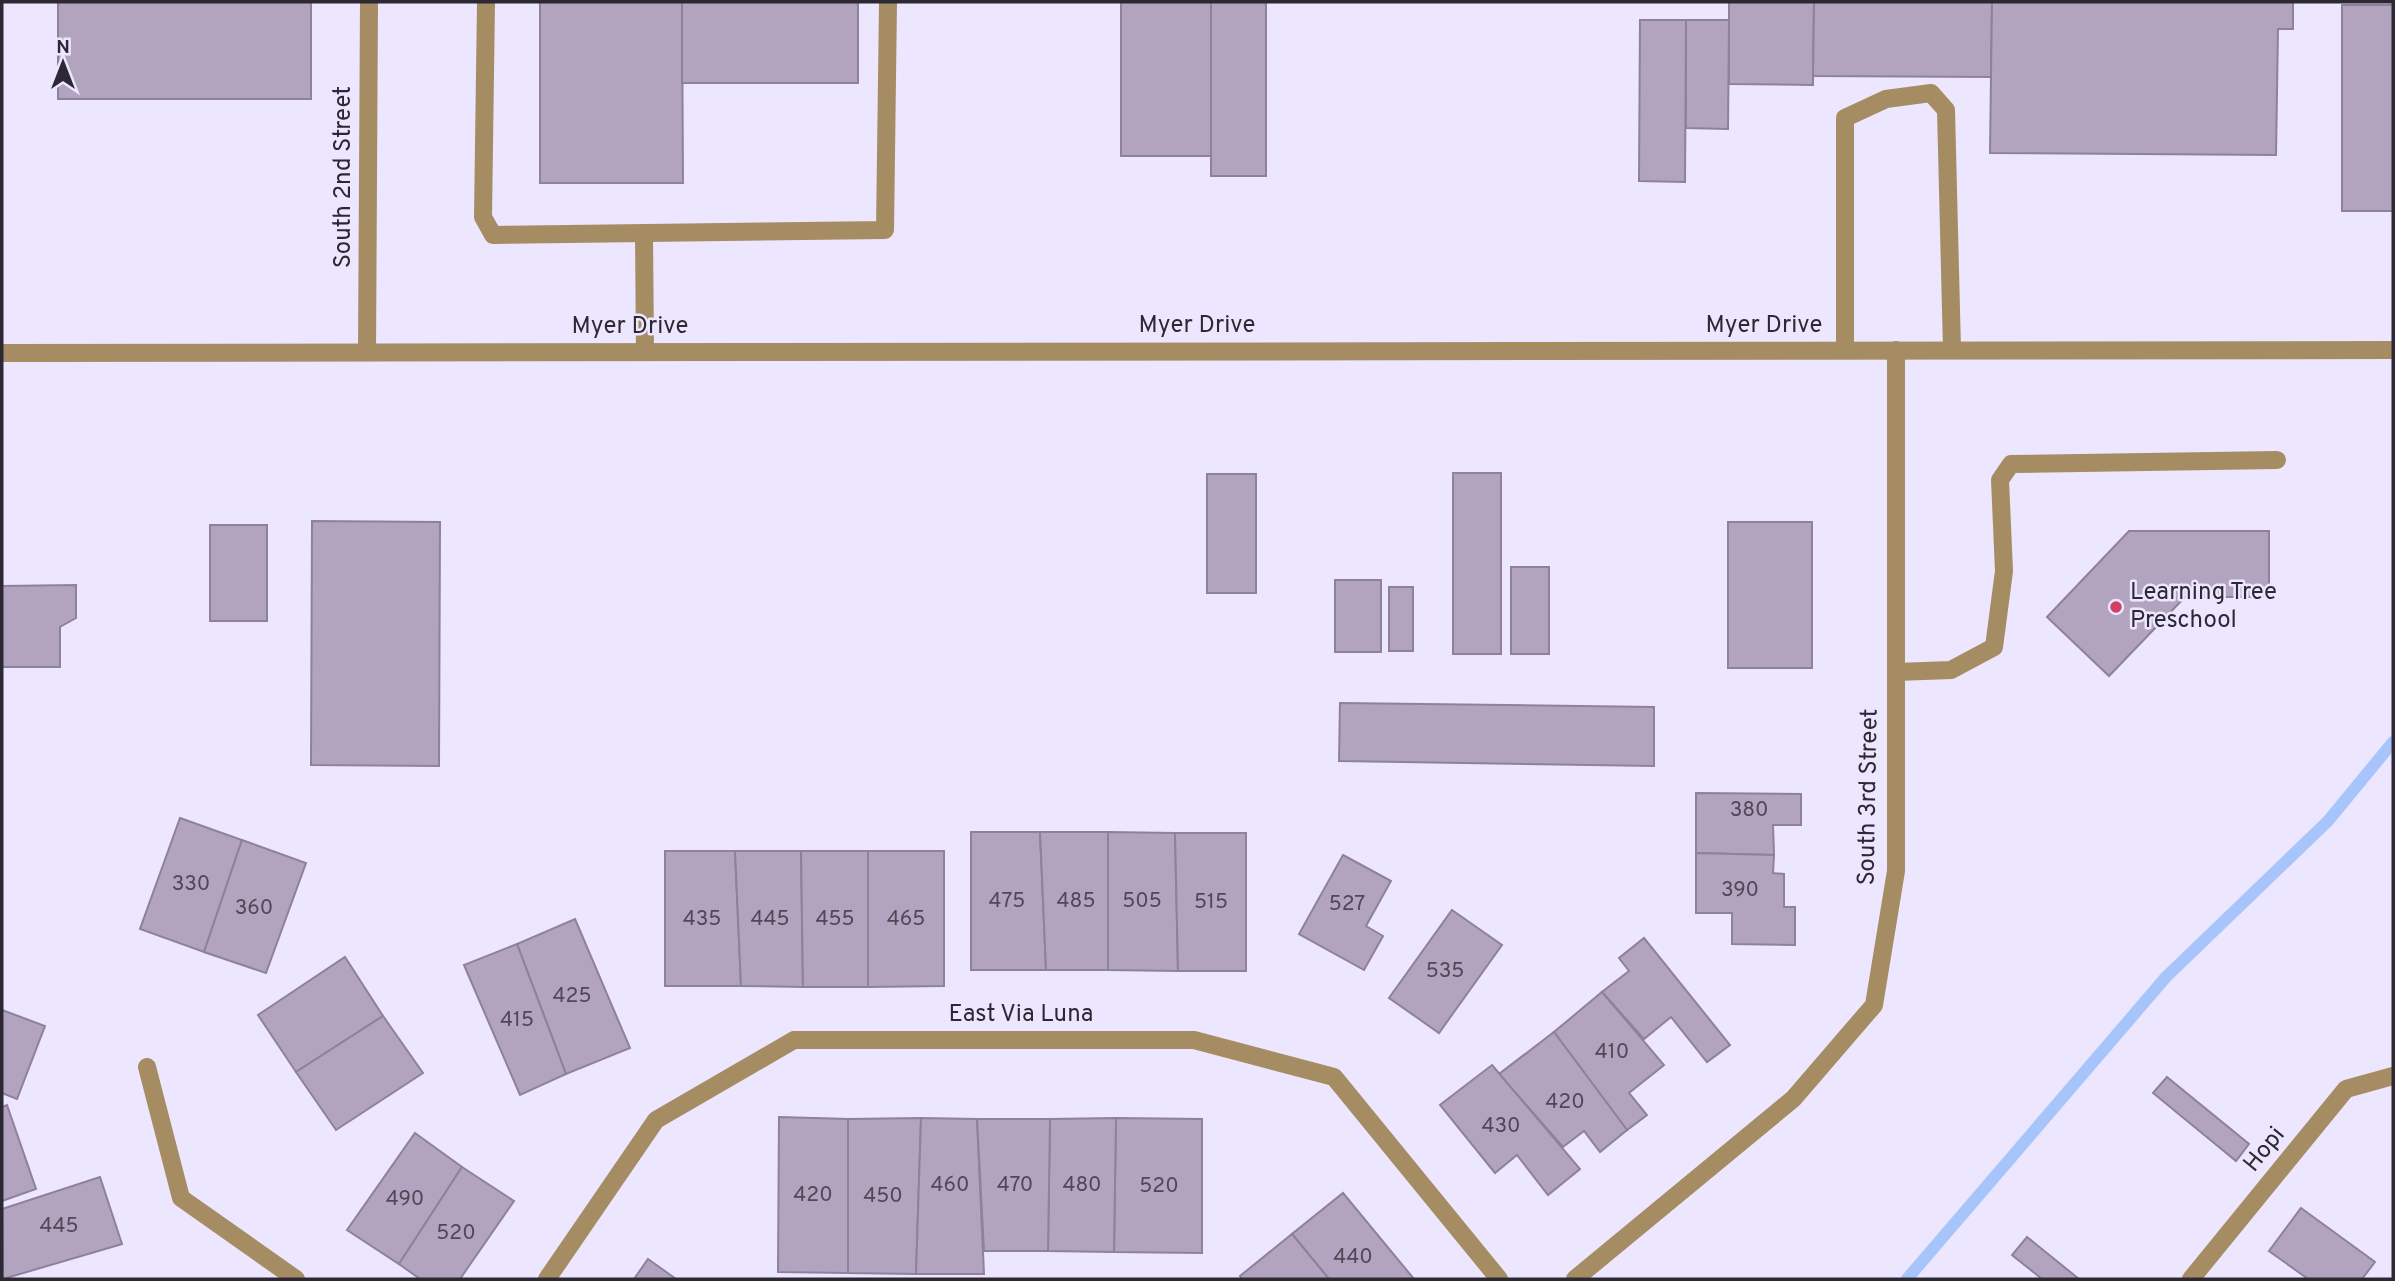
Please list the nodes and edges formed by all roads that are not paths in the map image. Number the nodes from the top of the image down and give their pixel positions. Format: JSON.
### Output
{"nodes":[{"id":1,"x":369,"y":2,"type":"edge"},
{"id":2,"x":486,"y":2,"type":"edge"},
{"id":3,"x":888,"y":2,"type":"edge"},
{"id":4,"x":643,"y":233,"type":"junction"},
{"id":5,"x":1845,"y":350,"type":"junction"},
{"id":6,"x":1896,"y":350,"type":"junction"},
{"id":7,"x":1952,"y":350,"type":"junction"},
{"id":8,"x":2393,"y":350,"type":"edge"},
{"id":9,"x":2,"y":352,"type":"edge"},
{"id":10,"x":367,"y":352,"type":"junction"},
{"id":11,"x":645,"y":352,"type":"junction"},
{"id":12,"x":2277,"y":460,"type":"dead end"},
{"id":13,"x":1896,"y":672,"type":"junction"},
{"id":14,"x":147,"y":1068,"type":"dead end"},
{"id":15,"x":2393,"y":1076,"type":"edge"},
{"id":16,"x":296,"y":1279,"type":"edge"},
{"id":17,"x":547,"y":1279,"type":"edge"},
{"id":18,"x":1499,"y":1279,"type":"edge"},
{"id":19,"x":1576,"y":1279,"type":"edge"},
{"id":20,"x":2191,"y":1279,"type":"edge"}],
"edges":[{"from":1,"to":10,"type":"street","name":"South 2nd Street"},
{"from":2,"to":4,"type":"street"},
{"from":3,"to":4,"type":"street"},
{"from":4,"to":11,"type":"street"},
{"from":5,"to":6,"type":"street","name":"Myer Drive"},
{"from":5,"to":7,"type":"street"},
{"from":5,"to":11,"type":"street","name":"Myer Drive"},
{"from":6,"to":7,"type":"street","name":"Myer Drive"},
{"from":6,"to":13,"type":"street","name":"South 3rd Street"},
{"from":7,"to":8,"type":"street","name":"Myer Drive"},
{"from":9,"to":10,"type":"street","name":"Myer Drive"},
{"from":10,"to":11,"type":"street","name":"Myer Drive"},
{"from":12,"to":13,"type":"street"},
{"from":13,"to":19,"type":"street","name":"South 3rd Street"},
{"from":14,"to":16,"type":"street"},
{"from":15,"to":20,"type":"street","name":"Hopi"},
{"from":17,"to":18,"type":"street","name":"East Via Luna"}]}
